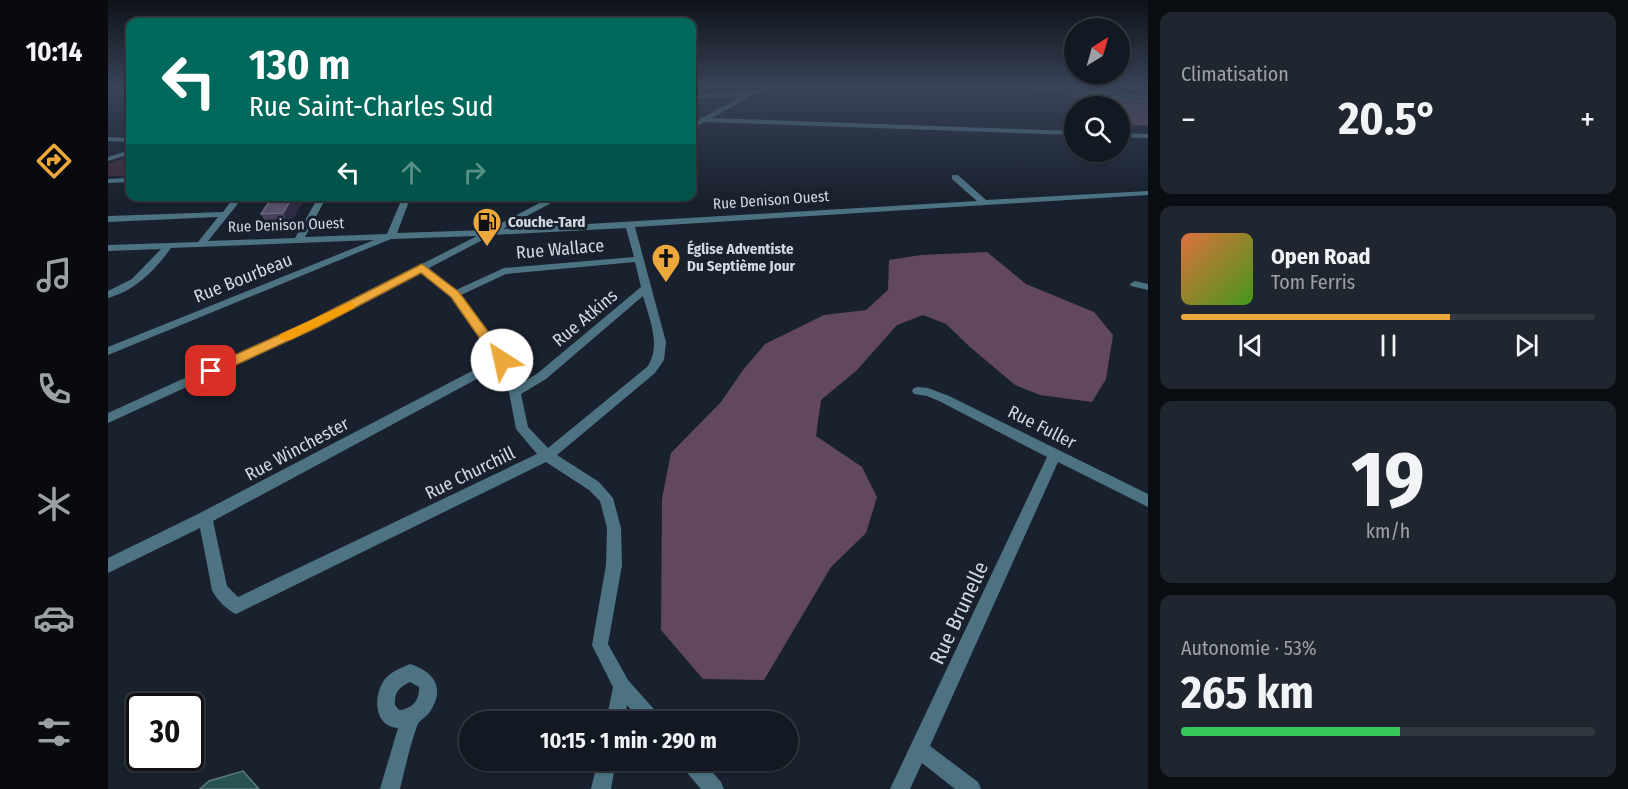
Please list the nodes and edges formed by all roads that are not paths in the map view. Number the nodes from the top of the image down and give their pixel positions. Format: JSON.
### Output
{"nodes":[{"id":1,"x":840,"y":125,"type":"edge"},
{"id":2,"x":1064,"y":133,"type":"edge"},
{"id":3,"x":1130,"y":135,"type":"edge"},
{"id":4,"x":126,"y":136,"type":"edge"},
{"id":5,"x":1148,"y":136,"type":"edge"},
{"id":6,"x":108,"y":138,"type":"edge"},
{"id":7,"x":126,"y":140,"type":"edge"},
{"id":8,"x":126,"y":153,"type":"edge"},
{"id":9,"x":108,"y":157,"type":"edge"},
{"id":10,"x":955,"y":177,"type":"dead end"},
{"id":11,"x":126,"y":180,"type":"edge"},
{"id":12,"x":108,"y":181,"type":"edge"},
{"id":13,"x":1148,"y":193,"type":"edge"},
{"id":14,"x":236,"y":201,"type":"edge"},
{"id":15,"x":320,"y":201,"type":"edge"},
{"id":16,"x":405,"y":201,"type":"edge"},
{"id":17,"x":551,"y":201,"type":"edge"},
{"id":18,"x":983,"y":202,"type":"junction"},
{"id":19,"x":226,"y":214,"type":"junction"},
{"id":20,"x":526,"y":214,"type":"junction"},
{"id":21,"x":108,"y":219,"type":"edge"},
{"id":22,"x":630,"y":224,"type":"junction"},
{"id":23,"x":546,"y":230,"type":"junction"},
{"id":24,"x":490,"y":232,"type":"junction"},
{"id":25,"x":391,"y":236,"type":"junction"},
{"id":26,"x":299,"y":239,"type":"junction"},
{"id":27,"x":202,"y":243,"type":"junction"},
{"id":28,"x":169,"y":244,"type":"junction"},
{"id":29,"x":108,"y":248,"type":"edge"},
{"id":30,"x":638,"y":259,"type":"junction"},
{"id":31,"x":422,"y":268,"type":"junction"},
{"id":32,"x":1135,"y":284,"type":"dead end"},
{"id":33,"x":1148,"y":287,"type":"edge"},
{"id":34,"x":646,"y":288,"type":"junction"},
{"id":35,"x":455,"y":294,"type":"junction"},
{"id":36,"x":108,"y":295,"type":"edge"},
{"id":37,"x":108,"y":351,"type":"edge"},
{"id":38,"x":502,"y":360,"type":"junction"},
{"id":39,"x":918,"y":391,"type":"dead end"},
{"id":40,"x":514,"y":392,"type":"junction"},
{"id":41,"x":108,"y":418,"type":"edge"},
{"id":42,"x":1056,"y":454,"type":"junction"},
{"id":43,"x":547,"y":456,"type":"junction"},
{"id":44,"x":1148,"y":501,"type":"edge"},
{"id":45,"x":205,"y":518,"type":"junction"},
{"id":46,"x":108,"y":566,"type":"edge"},
{"id":47,"x":622,"y":686,"type":"junction"},
{"id":48,"x":617,"y":711,"type":"edge"},
{"id":49,"x":644,"y":711,"type":"edge"},
{"id":50,"x":410,"y":718,"type":"dead end"},
{"id":51,"x":920,"y":750,"type":"junction"},
{"id":52,"x":605,"y":771,"type":"edge"},
{"id":53,"x":698,"y":771,"type":"edge"},
{"id":54,"x":390,"y":789,"type":"edge"},
{"id":55,"x":601,"y":789,"type":"edge"},
{"id":56,"x":714,"y":789,"type":"edge"},
{"id":57,"x":900,"y":789,"type":"edge"},
{"id":58,"x":971,"y":789,"type":"edge"}],
"edges":[{"from":1,"to":2,"type":"street"},
{"from":3,"to":5,"type":"street"},
{"from":4,"to":6,"type":"street"},
{"from":6,"to":7,"type":"street"},
{"from":6,"to":9,"type":"street"},
{"from":8,"to":9,"type":"street"},
{"from":10,"to":18,"type":"street"},
{"from":11,"to":12,"type":"street"},
{"from":13,"to":18,"type":"street","name":"Rue Denison Ouest"},
{"from":14,"to":19,"type":"street"},
{"from":15,"to":26,"type":"street"},
{"from":16,"to":25,"type":"street"},
{"from":17,"to":20,"type":"street"},
{"from":18,"to":22,"type":"street","name":"Rue Denison Ouest"},
{"from":19,"to":21,"type":"street"},
{"from":19,"to":27,"type":"street"},
{"from":20,"to":23,"type":"street"},
{"from":20,"to":24,"type":"street"},
{"from":22,"to":23,"type":"street","name":"Rue Denison Ouest"},
{"from":22,"to":30,"type":"street","name":"Rue Churchill"},
{"from":23,"to":24,"type":"street","name":"Rue Denison Ouest"},
{"from":24,"to":25,"type":"street","name":"Rue Denison Ouest"},
{"from":24,"to":31,"type":"street"},
{"from":25,"to":26,"type":"street","name":"Rue Denison Ouest"},
{"from":25,"to":37,"type":"street","name":"Rue Bourbeau"},
{"from":26,"to":27,"type":"street","name":"Rue Denison Ouest"},
{"from":27,"to":28,"type":"street","name":"Rue Denison Ouest"},
{"from":28,"to":29,"type":"street","name":"Rue Denison Ouest"},
{"from":28,"to":36,"type":"street"},
{"from":30,"to":34,"type":"street","name":"Rue Churchill"},
{"from":30,"to":35,"type":"street","name":"Rue Wallace"},
{"from":31,"to":35,"type":"street"},
{"from":31,"to":41,"type":"street"},
{"from":32,"to":33,"type":"street"},
{"from":34,"to":40,"type":"street","name":"Rue Atkins"},
{"from":34,"to":43,"type":"street","name":"Rue Churchill"},
{"from":35,"to":38,"type":"street"},
{"from":38,"to":40,"type":"street"},
{"from":38,"to":45,"type":"street","name":"Rue Winchester"},
{"from":39,"to":42,"type":"street","name":"Rue Fuller"},
{"from":40,"to":43,"type":"street"},
{"from":42,"to":44,"type":"street","name":"Rue Fuller"},
{"from":42,"to":51,"type":"street","name":"Rue Brunelle"},
{"from":43,"to":45,"type":"street","name":"Rue Churchill"},
{"from":43,"to":47,"type":"street"},
{"from":45,"to":46,"type":"street","name":"Rue Winchester"},
{"from":47,"to":48,"type":"street"},
{"from":47,"to":49,"type":"street"},
{"from":50,"to":54,"type":"street"},
{"from":51,"to":57,"type":"street","name":"Rue Brunelle"},
{"from":51,"to":58,"type":"street"},
{"from":52,"to":55,"type":"street"},
{"from":53,"to":56,"type":"street"}]}
